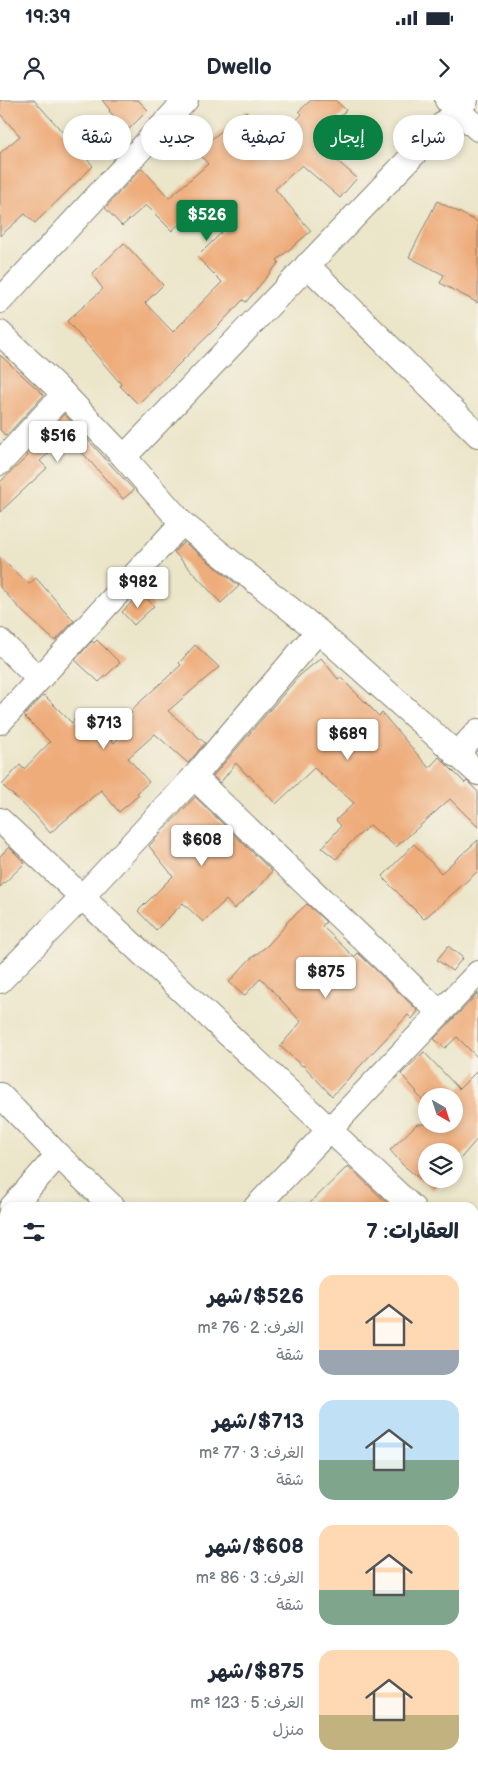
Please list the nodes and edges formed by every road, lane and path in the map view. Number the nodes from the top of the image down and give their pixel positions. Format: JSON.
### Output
{"nodes":[{"id":1,"x":186,"y":100,"type":"edge"},
{"id":2,"x":457,"y":103,"type":"edge"},
{"id":3,"x":478,"y":129,"type":"edge"},
{"id":4,"x":307,"y":265,"type":"junction"},
{"id":5,"x":0,"y":301,"type":"edge"},
{"id":6,"x":0,"y":333,"type":"edge"},
{"id":7,"x":64,"y":394,"type":"junction"},
{"id":8,"x":478,"y":434,"type":"edge"},
{"id":9,"x":124,"y":457,"type":"junction"},
{"id":10,"x":0,"y":464,"type":"edge"},
{"id":11,"x":182,"y":523,"type":"junction"},
{"id":12,"x":318,"y":631,"type":"junction"},
{"id":13,"x":0,"y":641,"type":"edge"},
{"id":14,"x":39,"y":679,"type":"junction"},
{"id":15,"x":0,"y":722,"type":"edge"},
{"id":16,"x":478,"y":731,"type":"edge"},
{"id":17,"x":456,"y":755,"type":"junction"},
{"id":18,"x":478,"y":773,"type":"edge"},
{"id":19,"x":194,"y":777,"type":"junction"},
{"id":20,"x":0,"y":820,"type":"edge"},
{"id":21,"x":82,"y":897,"type":"junction"},
{"id":22,"x":478,"y":973,"type":"edge"},
{"id":23,"x":0,"y":981,"type":"edge"},
{"id":24,"x":439,"y":1012,"type":"junction"},
{"id":25,"x":0,"y":1095,"type":"edge"},
{"id":26,"x":329,"y":1129,"type":"junction"},
{"id":27,"x":58,"y":1154,"type":"junction"},
{"id":28,"x":16,"y":1202,"type":"edge"},
{"id":29,"x":108,"y":1202,"type":"edge"},
{"id":30,"x":261,"y":1202,"type":"edge"},
{"id":31,"x":407,"y":1202,"type":"edge"}],
"edges":[{"from":1,"to":5,"type":"street"},
{"from":2,"to":3,"type":"street"},
{"from":2,"to":4,"type":"street"},
{"from":4,"to":8,"type":"street"},
{"from":4,"to":9,"type":"street"},
{"from":6,"to":7,"type":"street"},
{"from":7,"to":9,"type":"street"},
{"from":7,"to":10,"type":"street"},
{"from":9,"to":11,"type":"street"},
{"from":11,"to":12,"type":"street"},
{"from":11,"to":14,"type":"street"},
{"from":12,"to":17,"type":"street"},
{"from":12,"to":19,"type":"street"},
{"from":13,"to":14,"type":"street"},
{"from":14,"to":15,"type":"street"},
{"from":16,"to":17,"type":"street"},
{"from":17,"to":18,"type":"street"},
{"from":19,"to":21,"type":"street"},
{"from":19,"to":24,"type":"street"},
{"from":20,"to":21,"type":"street"},
{"from":21,"to":23,"type":"street"},
{"from":21,"to":26,"type":"street"},
{"from":22,"to":24,"type":"street"},
{"from":24,"to":26,"type":"street"},
{"from":25,"to":27,"type":"street"},
{"from":26,"to":30,"type":"street"},
{"from":26,"to":31,"type":"street"},
{"from":27,"to":28,"type":"street"},
{"from":27,"to":29,"type":"street"}]}
